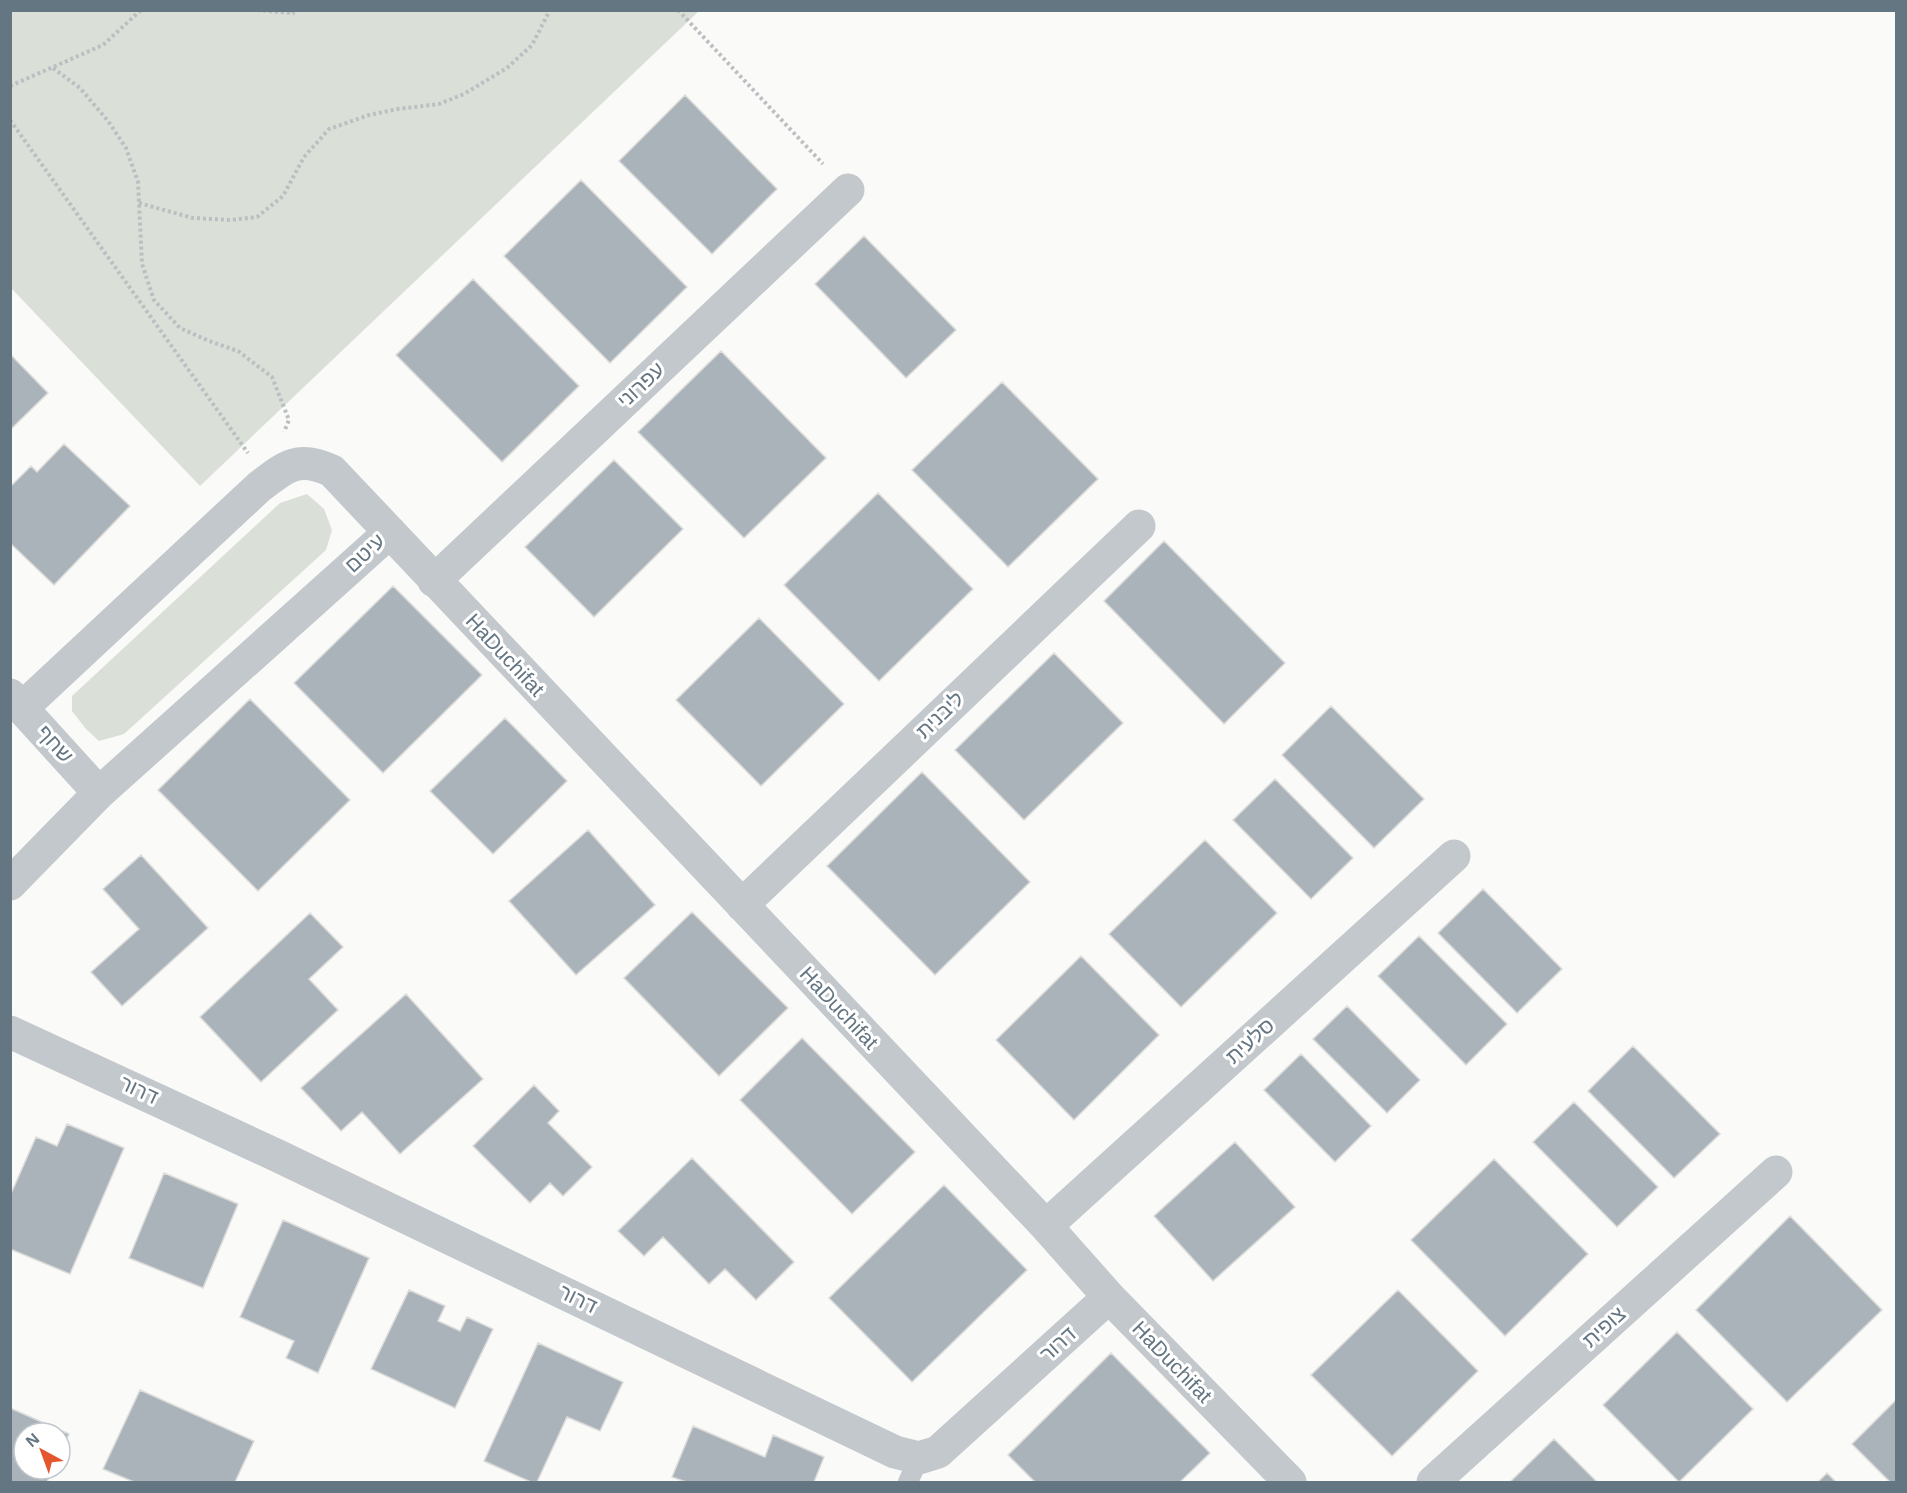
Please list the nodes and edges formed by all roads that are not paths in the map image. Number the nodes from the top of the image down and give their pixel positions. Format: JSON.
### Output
{"nodes":[{"id":1,"x":848,"y":190,"type":"road end"},
{"id":2,"x":1138,"y":526,"type":"dead end"},
{"id":3,"x":390,"y":532,"type":"junction"},
{"id":4,"x":434,"y":580,"type":"junction"},
{"id":5,"x":16,"y":701,"type":"edge"},
{"id":6,"x":99,"y":793,"type":"junction"},
{"id":7,"x":1454,"y":856,"type":"dead end"},
{"id":8,"x":10,"y":884,"type":"edge"},
{"id":9,"x":742,"y":905,"type":"junction"},
{"id":10,"x":10,"y":1032,"type":"edge"},
{"id":11,"x":1776,"y":1172,"type":"dead end"},
{"id":12,"x":1046,"y":1226,"type":"junction"},
{"id":13,"x":1109,"y":1297,"type":"junction"},
{"id":14,"x":913,"y":1470,"type":"edge"},
{"id":15,"x":1290,"y":1482,"type":"edge"},
{"id":16,"x":1433,"y":1482,"type":"edge"}],
"edges":[{"from":1,"to":4,"type":"street","name":"עפרוני"},
{"from":2,"to":9,"type":"street","name":"ליבנית"},
{"from":3,"to":4,"type":"street","name":"HaDuchifat"},
{"from":3,"to":5,"type":"street","name":"עיטם"},
{"from":3,"to":6,"type":"street","name":"עיטם"},
{"from":4,"to":9,"type":"street","name":"HaDuchifat"},
{"from":5,"to":6,"type":"street","name":"שחף"},
{"from":6,"to":8,"type":"street","name":"עיטם"},
{"from":7,"to":12,"type":"street","name":"סלעית"},
{"from":9,"to":12,"type":"street","name":"HaDuchifat"},
{"from":10,"to":14,"type":"street","name":"דרור"},
{"from":11,"to":16,"type":"street","name":"צופית"},
{"from":12,"to":13,"type":"street","name":"HaDuchifat"},
{"from":13,"to":14,"type":"street","name":"דרור"},
{"from":13,"to":15,"type":"street","name":"HaDuchifat"}]}
